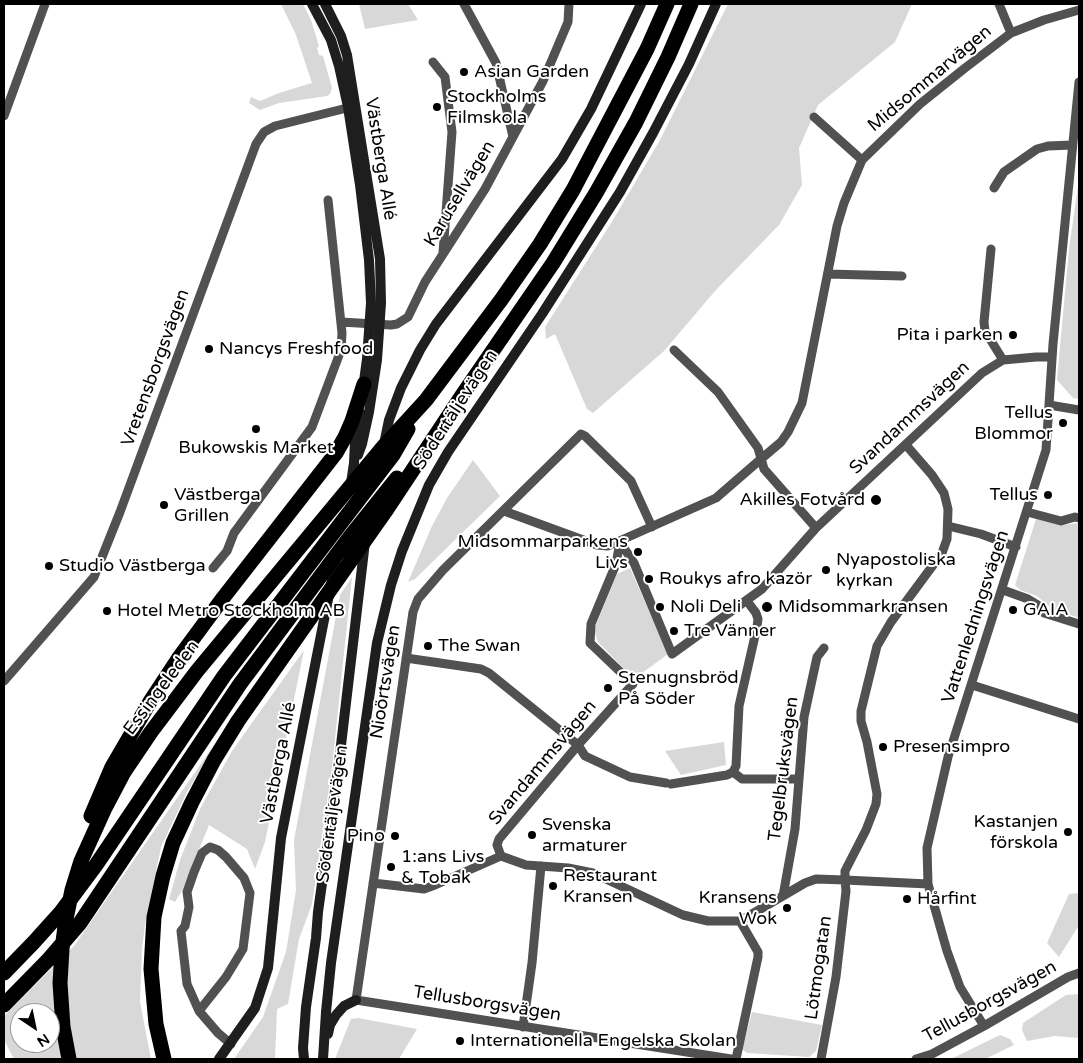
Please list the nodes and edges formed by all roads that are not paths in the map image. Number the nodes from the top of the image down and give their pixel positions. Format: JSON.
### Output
{"nodes":[{"id":1,"x":45,"y":4,"type":"edge"},
{"id":2,"x":312,"y":4,"type":"edge"},
{"id":3,"x":325,"y":4,"type":"edge"},
{"id":4,"x":464,"y":4,"type":"edge"},
{"id":5,"x":569,"y":4,"type":"edge"},
{"id":6,"x":641,"y":4,"type":"edge"},
{"id":7,"x":667,"y":4,"type":"edge"},
{"id":8,"x":691,"y":4,"type":"edge"},
{"id":9,"x":716,"y":4,"type":"edge"},
{"id":10,"x":999,"y":4,"type":"edge"},
{"id":11,"x":1079,"y":10,"type":"edge"},
{"id":12,"x":1011,"y":33,"type":"junction"},
{"id":13,"x":433,"y":62,"type":"dead end"},
{"id":14,"x":1079,"y":82,"type":"edge"},
{"id":15,"x":352,"y":107,"type":"junction"},
{"id":16,"x":4,"y":116,"type":"edge"},
{"id":17,"x":814,"y":118,"type":"dead end"},
{"id":18,"x":513,"y":137,"type":"junction"},
{"id":19,"x":1072,"y":146,"type":"junction"},
{"id":20,"x":862,"y":160,"type":"junction"},
{"id":21,"x":994,"y":188,"type":"dead end"},
{"id":22,"x":328,"y":200,"type":"dead end"},
{"id":23,"x":991,"y":249,"type":"dead end"},
{"id":24,"x":443,"y":253,"type":"junction"},
{"id":25,"x":828,"y":274,"type":"junction"},
{"id":26,"x":902,"y":276,"type":"dead end"},
{"id":27,"x":341,"y":322,"type":"junction"},
{"id":28,"x":370,"y":323,"type":"junction"},
{"id":29,"x":380,"y":324,"type":"junction"},
{"id":30,"x":674,"y":350,"type":"dead end"},
{"id":31,"x":1052,"y":358,"type":"junction"},
{"id":32,"x":1003,"y":360,"type":"junction"},
{"id":33,"x":364,"y":384,"type":"junction"},
{"id":34,"x":463,"y":394,"type":"junction"},
{"id":35,"x":426,"y":400,"type":"junction"},
{"id":36,"x":1049,"y":405,"type":"junction"},
{"id":37,"x":1079,"y":410,"type":"edge"},
{"id":38,"x":906,"y":445,"type":"junction"},
{"id":39,"x":760,"y":459,"type":"junction"},
{"id":40,"x":354,"y":463,"type":"junction"},
{"id":41,"x":504,"y":511,"type":"junction"},
{"id":42,"x":1027,"y":512,"type":"junction"},
{"id":43,"x":1079,"y":518,"type":"edge"},
{"id":44,"x":948,"y":526,"type":"junction"},
{"id":45,"x":652,"y":527,"type":"junction"},
{"id":46,"x":816,"y":528,"type":"junction"},
{"id":47,"x":620,"y":542,"type":"junction"},
{"id":48,"x":1016,"y":547,"type":"junction"},
{"id":49,"x":213,"y":568,"type":"dead end"},
{"id":50,"x":1002,"y":590,"type":"junction"},
{"id":51,"x":747,"y":602,"type":"junction"},
{"id":52,"x":1079,"y":624,"type":"edge"},
{"id":53,"x":824,"y":648,"type":"dead end"},
{"id":54,"x":406,"y":658,"type":"junction"},
{"id":55,"x":4,"y":681,"type":"edge"},
{"id":56,"x":972,"y":685,"type":"junction"},
{"id":57,"x":1079,"y":720,"type":"edge"},
{"id":58,"x":578,"y":745,"type":"junction"},
{"id":59,"x":734,"y":772,"type":"junction"},
{"id":60,"x":798,"y":779,"type":"junction"},
{"id":61,"x":500,"y":856,"type":"junction"},
{"id":62,"x":81,"y":861,"type":"junction"},
{"id":63,"x":541,"y":866,"type":"junction"},
{"id":64,"x":845,"y":880,"type":"junction"},
{"id":65,"x":373,"y":883,"type":"junction"},
{"id":66,"x":928,"y":884,"type":"junction"},
{"id":67,"x":783,"y":896,"type":"junction"},
{"id":68,"x":740,"y":921,"type":"junction"},
{"id":69,"x":4,"y":972,"type":"edge"},
{"id":70,"x":1079,"y":973,"type":"edge"},
{"id":71,"x":356,"y":1000,"type":"junction"},
{"id":72,"x":9,"y":1001,"type":"edge"},
{"id":73,"x":199,"y":1011,"type":"junction"},
{"id":74,"x":984,"y":1026,"type":"junction"},
{"id":75,"x":523,"y":1027,"type":"junction"},
{"id":76,"x":231,"y":1044,"type":"junction"},
{"id":77,"x":303,"y":1048,"type":"junction"},
{"id":78,"x":69,"y":1059,"type":"edge"},
{"id":79,"x":164,"y":1059,"type":"edge"},
{"id":80,"x":219,"y":1059,"type":"edge"},
{"id":81,"x":298,"y":1059,"type":"edge"},
{"id":82,"x":304,"y":1059,"type":"edge"},
{"id":83,"x":323,"y":1059,"type":"edge"},
{"id":84,"x":731,"y":1059,"type":"edge"},
{"id":85,"x":736,"y":1059,"type":"edge"},
{"id":86,"x":821,"y":1059,"type":"edge"},
{"id":87,"x":916,"y":1059,"type":"edge"}],
"edges":[{"from":1,"to":16,"type":"street"},
{"from":2,"to":15,"type":"main road","name":"Västberga Allé"},
{"from":3,"to":15,"type":"main road","name":"Västberga Allé"},
{"from":4,"to":18,"type":"street"},
{"from":5,"to":18,"type":"street","name":"Karusellvägen"},
{"from":6,"to":77,"type":"main road","name":"Södertäljevägen"},
{"from":7,"to":35,"type":"highway","name":"Södertäljevägen"},
{"from":8,"to":34,"type":"highway","name":"Södertäljevägen"},
{"from":9,"to":83,"type":"main road","name":"Södertäljevägen"},
{"from":10,"to":12,"type":"street"},
{"from":11,"to":12,"type":"street","name":"Midsommarvägen"},
{"from":12,"to":20,"type":"street","name":"Midsommarvägen"},
{"from":13,"to":24,"type":"street"},
{"from":14,"to":19,"type":"street","name":"Vattenledningsvägen"},
{"from":15,"to":28,"type":"main road","name":"Västberga Allé"},
{"from":15,"to":29,"type":"main road","name":"Västberga Allé"},
{"from":15,"to":55,"type":"street","name":"Vretensborgsvägen"},
{"from":17,"to":20,"type":"street"},
{"from":18,"to":24,"type":"street","name":"Karusellvägen"},
{"from":19,"to":21,"type":"street"},
{"from":19,"to":31,"type":"street","name":"Vattenledningsvägen"},
{"from":20,"to":25,"type":"street","name":"Midsommarvägen"},
{"from":22,"to":27,"type":"street"},
{"from":23,"to":32,"type":"street"},
{"from":24,"to":29,"type":"street","name":"Karusellvägen"},
{"from":25,"to":26,"type":"street"},
{"from":25,"to":39,"type":"street","name":"Midsommarvägen"},
{"from":27,"to":28,"type":"street"},
{"from":27,"to":49,"type":"street"},
{"from":28,"to":29,"type":"street"},
{"from":28,"to":33,"type":"main road","name":"Västberga Allé"},
{"from":29,"to":40,"type":"main road","name":"Västberga Allé"},
{"from":30,"to":39,"type":"street"},
{"from":31,"to":32,"type":"street","name":"Svandammsvägen"},
{"from":31,"to":36,"type":"street","name":"Vattenledningsvägen"},
{"from":32,"to":38,"type":"street","name":"Svandammsvägen"},
{"from":33,"to":40,"type":"main road","name":"Västberga Allé"},
{"from":33,"to":62,"type":"highway"},
{"from":34,"to":72,"type":"highway"},
{"from":34,"to":79,"type":"highway"},
{"from":35,"to":62,"type":"highway","name":"Essingeleden"},
{"from":35,"to":69,"type":"highway"},
{"from":36,"to":37,"type":"street"},
{"from":36,"to":42,"type":"street","name":"Vattenledningsvägen"},
{"from":38,"to":44,"type":"street"},
{"from":38,"to":46,"type":"street","name":"Svandammsvägen"},
{"from":39,"to":45,"type":"street","name":"Midsommarvägen"},
{"from":39,"to":46,"type":"street"},
{"from":40,"to":76,"type":"main road","name":"Västberga Allé"},
{"from":41,"to":45,"type":"street","name":"Nioörtsvägen"},
{"from":41,"to":47,"type":"street","name":"Midsommarvägen"},
{"from":41,"to":54,"type":"street","name":"Nioörtsvägen"},
{"from":42,"to":43,"type":"street"},
{"from":42,"to":48,"type":"street","name":"Vattenledningsvägen"},
{"from":44,"to":48,"type":"street"},
{"from":44,"to":64,"type":"street"},
{"from":45,"to":47,"type":"street","name":"Midsommarvägen"},
{"from":46,"to":51,"type":"street","name":"Svandammsvägen"},
{"from":47,"to":51,"type":"street","name":"Svandammsvägen"},
{"from":47,"to":58,"type":"street","name":"Svandammsvägen"},
{"from":48,"to":50,"type":"street","name":"Vattenledningsvägen"},
{"from":50,"to":52,"type":"street"},
{"from":50,"to":56,"type":"street","name":"Vattenledningsvägen"},
{"from":51,"to":59,"type":"street"},
{"from":53,"to":60,"type":"street","name":"Tegelbruksvägen"},
{"from":54,"to":58,"type":"street"},
{"from":54,"to":65,"type":"street","name":"Nioörtsvägen"},
{"from":56,"to":57,"type":"street"},
{"from":56,"to":66,"type":"street","name":"Vattenledningsvägen"},
{"from":58,"to":59,"type":"street"},
{"from":58,"to":61,"type":"street","name":"Svandammsvägen"},
{"from":59,"to":60,"type":"street"},
{"from":60,"to":67,"type":"street","name":"Tegelbruksvägen"},
{"from":61,"to":63,"type":"street"},
{"from":61,"to":65,"type":"street","name":"Svandammsvägen"},
{"from":62,"to":78,"type":"highway","name":"Essingeleden"},
{"from":63,"to":68,"type":"street"},
{"from":63,"to":75,"type":"street"},
{"from":64,"to":66,"type":"street"},
{"from":64,"to":67,"type":"street"},
{"from":64,"to":86,"type":"street","name":"Lötmogatan"},
{"from":65,"to":71,"type":"street","name":"Nioörtsvägen"},
{"from":66,"to":74,"type":"street","name":"Vattenledningsvägen"},
{"from":67,"to":68,"type":"street"},
{"from":68,"to":85,"type":"street"},
{"from":70,"to":74,"type":"street","name":"Tellusborgsvägen"},
{"from":71,"to":75,"type":"street","name":"Tellusborgsvägen"},
{"from":71,"to":83,"type":"main road"},
{"from":73,"to":73,"type":"street"},
{"from":73,"to":76,"type":"street"},
{"from":74,"to":87,"type":"street","name":"Tellusborgsvägen"},
{"from":75,"to":84,"type":"street","name":"Tellusborgsvägen"},
{"from":76,"to":80,"type":"main road","name":"Västberga Allé"},
{"from":77,"to":81,"type":"main road"},
{"from":77,"to":82,"type":"main road","name":"Södertäljevägen"}]}
